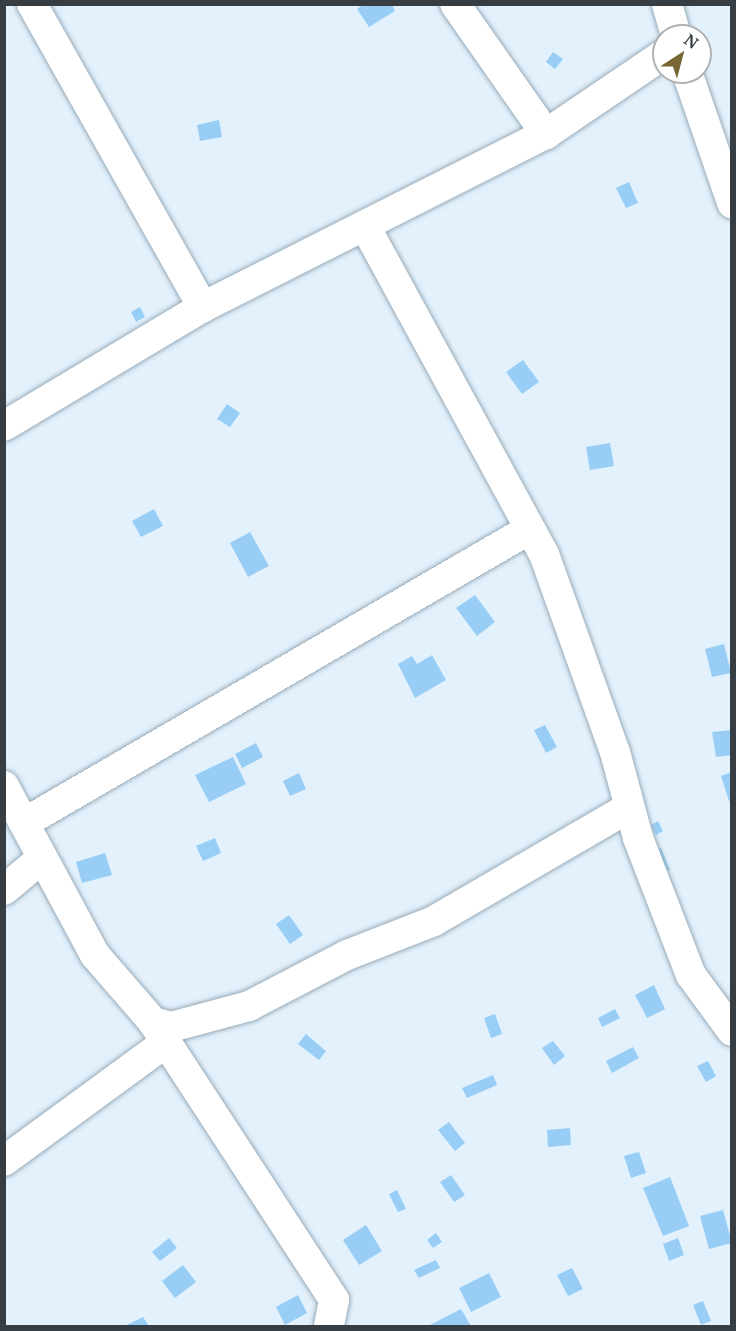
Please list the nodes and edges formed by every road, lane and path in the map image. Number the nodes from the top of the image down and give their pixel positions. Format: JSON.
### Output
{"nodes":[{"id":1,"x":32,"y":4,"type":"edge"},
{"id":2,"x":455,"y":4,"type":"edge"},
{"id":3,"x":667,"y":4,"type":"edge"},
{"id":4,"x":673,"y":24,"type":"edge"},
{"id":5,"x":652,"y":62,"type":"edge"},
{"id":6,"x":691,"y":84,"type":"edge"},
{"id":7,"x":546,"y":134,"type":"junction"},
{"id":8,"x":729,"y":192,"type":"edge"},
{"id":9,"x":364,"y":226,"type":"junction"},
{"id":10,"x":203,"y":307,"type":"junction"},
{"id":11,"x":4,"y":426,"type":"edge"},
{"id":12,"x":530,"y":529,"type":"junction"},
{"id":13,"x":4,"y":786,"type":"edge"},
{"id":14,"x":628,"y":808,"type":"junction"},
{"id":15,"x":24,"y":823,"type":"junction"},
{"id":16,"x":41,"y":859,"type":"junction"},
{"id":17,"x":4,"y":890,"type":"edge"},
{"id":18,"x":732,"y":1031,"type":"edge"},
{"id":19,"x":159,"y":1032,"type":"junction"},
{"id":20,"x":4,"y":1161,"type":"edge"},
{"id":21,"x":329,"y":1326,"type":"edge"}],
"edges":[{"from":1,"to":10,"type":"street"},
{"from":2,"to":7,"type":"street"},
{"from":3,"to":4,"type":"street"},
{"from":5,"to":7,"type":"street"},
{"from":6,"to":8,"type":"street"},
{"from":7,"to":9,"type":"street"},
{"from":9,"to":10,"type":"street"},
{"from":9,"to":12,"type":"street"},
{"from":10,"to":11,"type":"street"},
{"from":12,"to":14,"type":"street"},
{"from":12,"to":15,"type":"street"},
{"from":13,"to":15,"type":"street"},
{"from":14,"to":18,"type":"street"},
{"from":14,"to":19,"type":"street"},
{"from":15,"to":16,"type":"street"},
{"from":16,"to":17,"type":"street"},
{"from":16,"to":19,"type":"street"},
{"from":19,"to":20,"type":"street"},
{"from":19,"to":21,"type":"street"}]}
